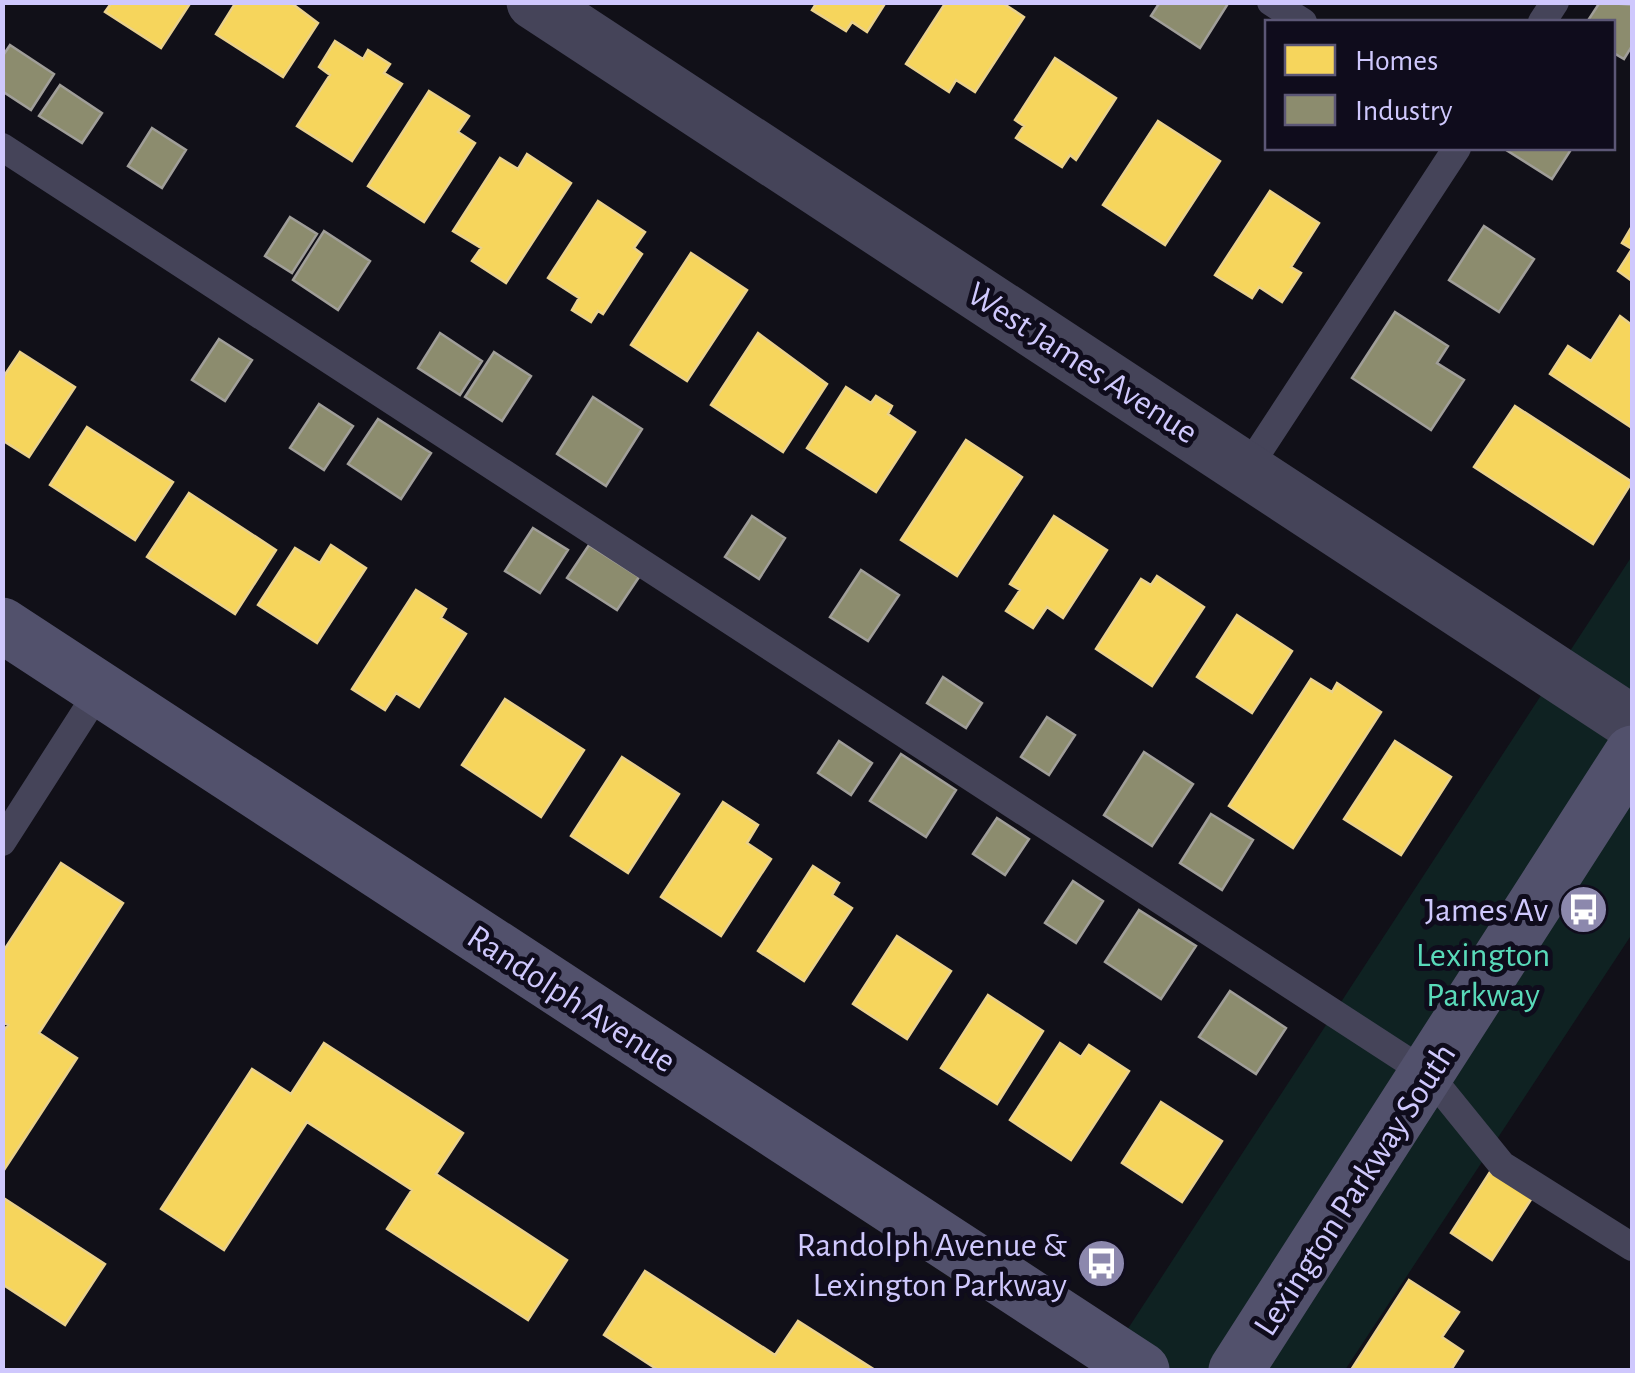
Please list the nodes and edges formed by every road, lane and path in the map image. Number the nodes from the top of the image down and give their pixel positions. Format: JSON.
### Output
{"nodes":[{"id":1,"x":534,"y":2,"type":"edge"},
{"id":2,"x":1271,"y":2,"type":"edge"},
{"id":3,"x":1299,"y":20,"type":"edge"},
{"id":4,"x":2,"y":147,"type":"edge"},
{"id":5,"x":1456,"y":150,"type":"edge"},
{"id":6,"x":1246,"y":469,"type":"junction"},
{"id":7,"x":2,"y":625,"type":"edge"},
{"id":8,"x":100,"y":689,"type":"junction"},
{"id":9,"x":1630,"y":757,"type":"edge"},
{"id":10,"x":2,"y":842,"type":"edge"},
{"id":11,"x":1429,"y":1075,"type":"junction"},
{"id":12,"x":1632,"y":1247,"type":"edge"},
{"id":13,"x":1142,"y":1370,"type":"edge"},
{"id":14,"x":1236,"y":1370,"type":"edge"}],
"edges":[{"from":1,"to":6,"type":"street","name":"West James Avenue"},
{"from":2,"to":3,"type":"lane"},
{"from":4,"to":11,"type":"lane"},
{"from":5,"to":6,"type":"lane"},
{"from":6,"to":9,"type":"street","name":"West James Avenue"},
{"from":7,"to":8,"type":"main road","name":"Randolph Avenue"},
{"from":8,"to":10,"type":"lane"},
{"from":8,"to":13,"type":"main road","name":"Randolph Avenue"},
{"from":9,"to":11,"type":"main road","name":"Lexington Parkway South"},
{"from":11,"to":12,"type":"lane"},
{"from":11,"to":14,"type":"main road","name":"Lexington Parkway South"}]}
